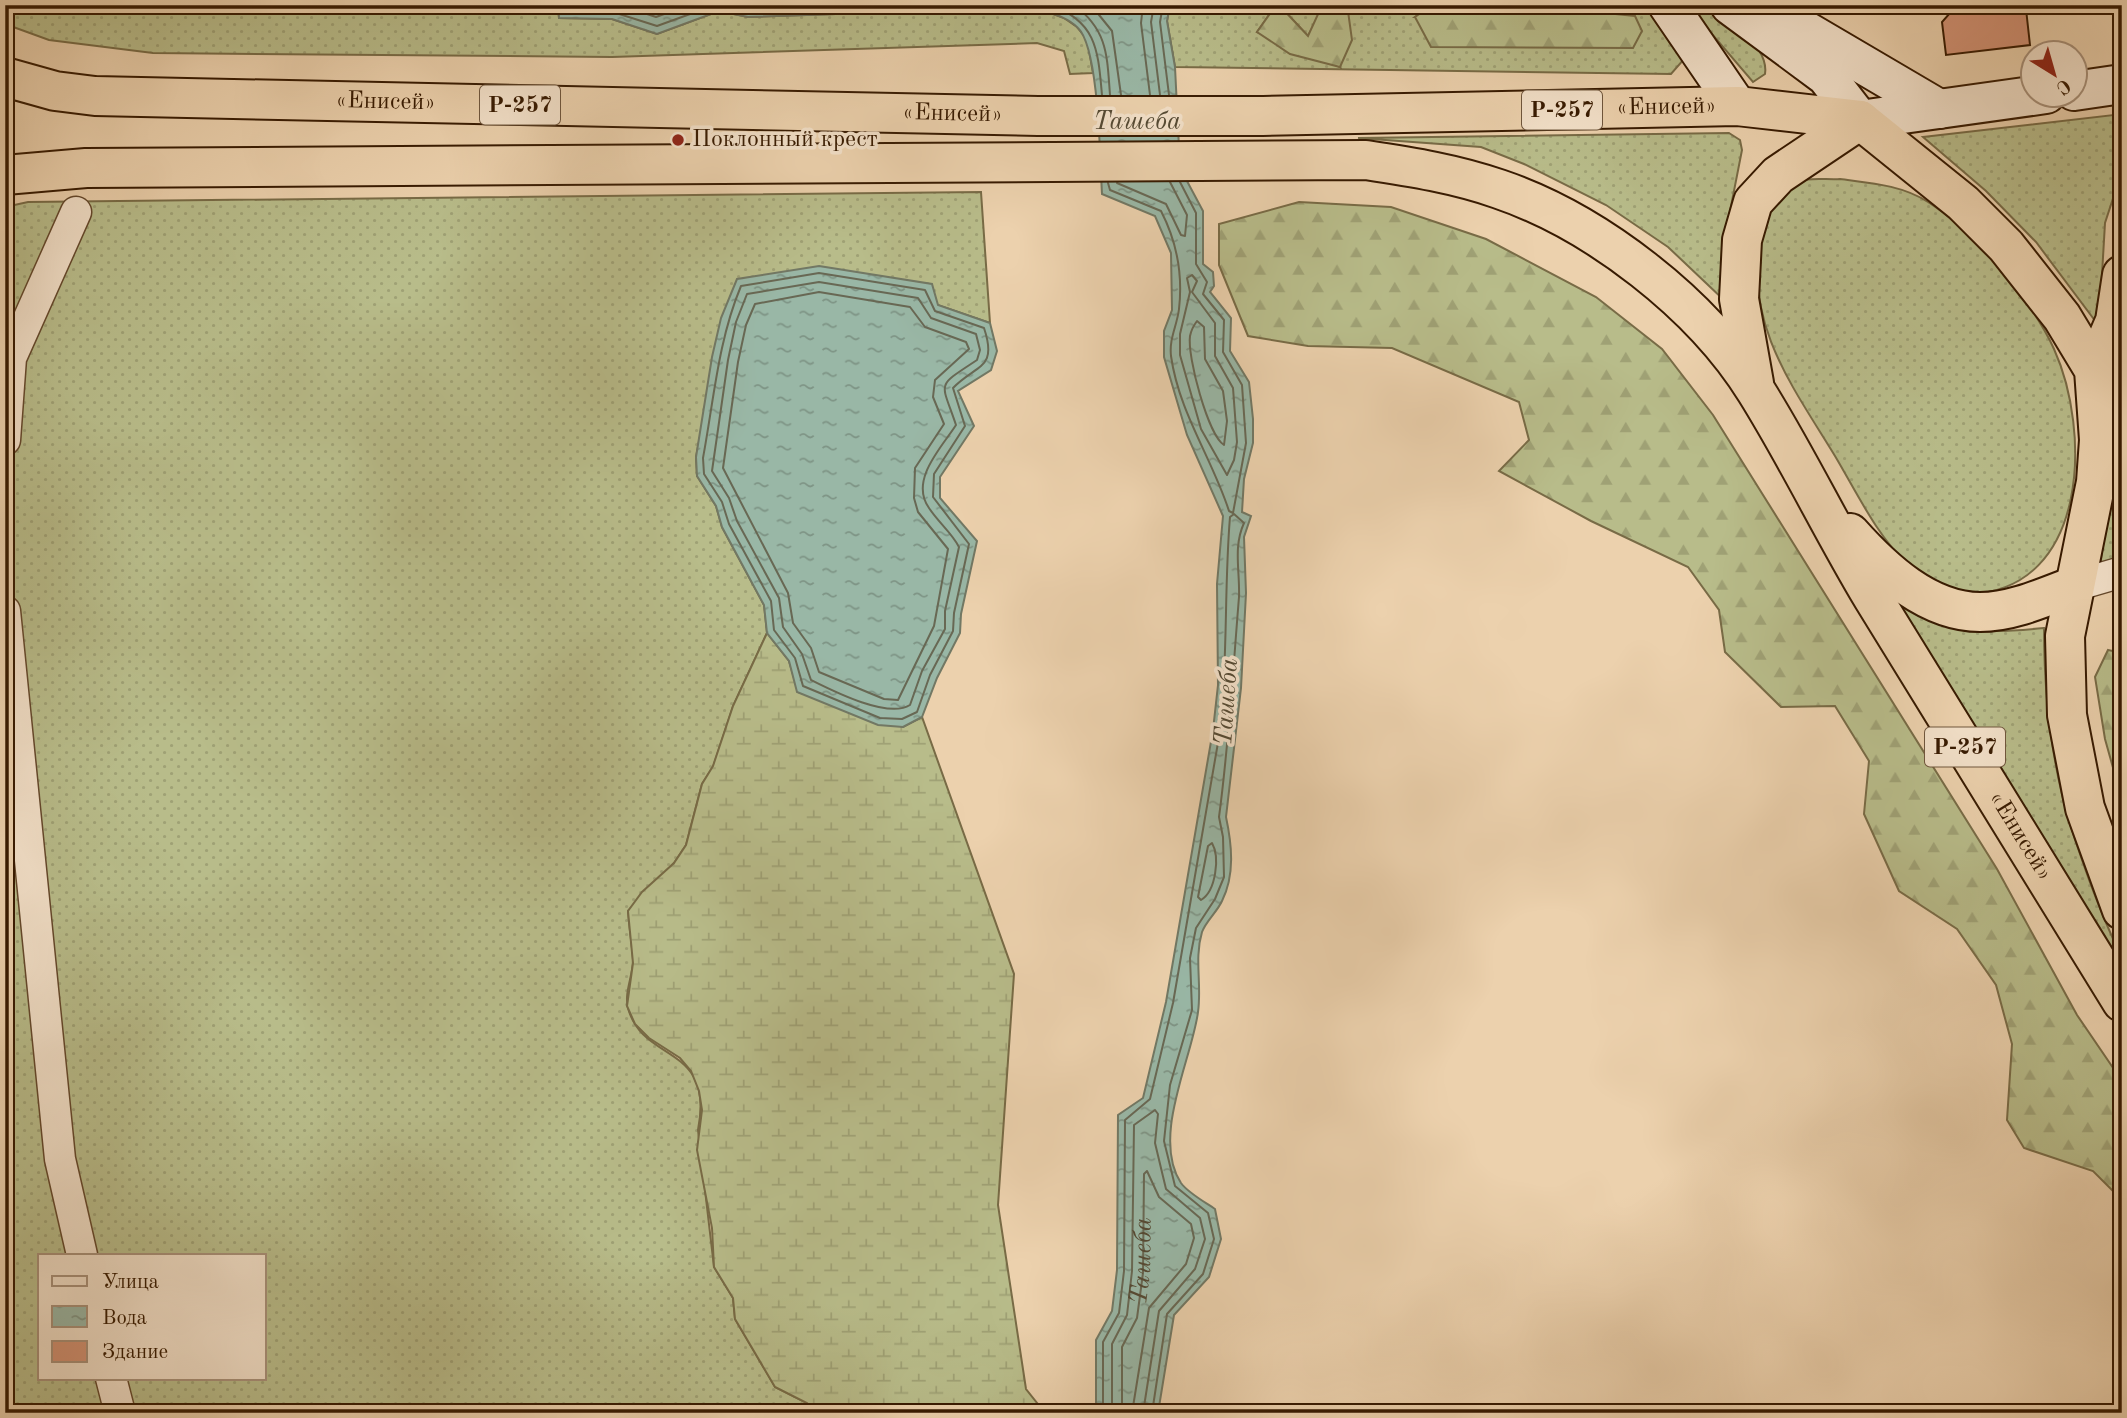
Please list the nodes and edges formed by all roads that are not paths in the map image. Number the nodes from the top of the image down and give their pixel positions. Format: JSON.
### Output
{"nodes":[{"id":1,"x":1668,"y":5,"type":"edge"},
{"id":2,"x":1730,"y":5,"type":"edge"},
{"id":3,"x":1762,"y":5,"type":"edge"},
{"id":4,"x":5,"y":77,"type":"edge"},
{"id":5,"x":2122,"y":85,"type":"edge"},
{"id":6,"x":2088,"y":89,"type":"edge"},
{"id":7,"x":2018,"y":98,"type":"edge"},
{"id":8,"x":1737,"y":106,"type":"junction"},
{"id":9,"x":1939,"y":109,"type":"junction"},
{"id":10,"x":1860,"y":120,"type":"junction"},
{"id":11,"x":5,"y":176,"type":"edge"},
{"id":12,"x":76,"y":212,"type":"dead end"},
{"id":13,"x":2122,"y":275,"type":"edge"},
{"id":14,"x":2108,"y":377,"type":"edge"},
{"id":15,"x":1755,"y":389,"type":"junction"},
{"id":16,"x":5,"y":440,"type":"edge"},
{"id":17,"x":1811,"y":490,"type":"junction"},
{"id":18,"x":2122,"y":572,"type":"edge"},
{"id":19,"x":2074,"y":586,"type":"junction"},
{"id":20,"x":5,"y":611,"type":"edge"},
{"id":21,"x":2122,"y":910,"type":"edge"},
{"id":22,"x":2122,"y":1002,"type":"edge"},
{"id":23,"x":82,"y":1254,"type":"edge"},
{"id":24,"x":112,"y":1380,"type":"edge"},
{"id":25,"x":120,"y":1413,"type":"edge"}],
"edges":[{"from":1,"to":8,"type":"street"},
{"from":2,"to":10,"type":"street"},
{"from":3,"to":9,"type":"street"},
{"from":4,"to":8,"type":"highway","name":"«Енисей»","number":"Р-257"},
{"from":5,"to":6,"type":"street"},
{"from":7,"to":9,"type":"street"},
{"from":8,"to":10,"type":"highway","name":"«Енисей»","number":"Р-257"},
{"from":9,"to":10,"type":"street"},
{"from":10,"to":14,"type":"highway"},
{"from":10,"to":15,"type":"highway","name":"«Енисей»","number":"Р-257"},
{"from":11,"to":15,"type":"highway","name":"«Енисей»","number":"Р-257"},
{"from":12,"to":16,"type":"street"},
{"from":13,"to":14,"type":"highway"},
{"from":14,"to":19,"type":"highway"},
{"from":15,"to":17,"type":"highway","name":"«Енисей»","number":"Р-257"},
{"from":17,"to":19,"type":"highway","name":"«Енисей»","number":"Р-257"},
{"from":17,"to":22,"type":"highway","name":"«Енисей»","number":"Р-257"},
{"from":18,"to":19,"type":"street"},
{"from":19,"to":21,"type":"highway"},
{"from":20,"to":23,"type":"street"},
{"from":24,"to":25,"type":"street"}]}
